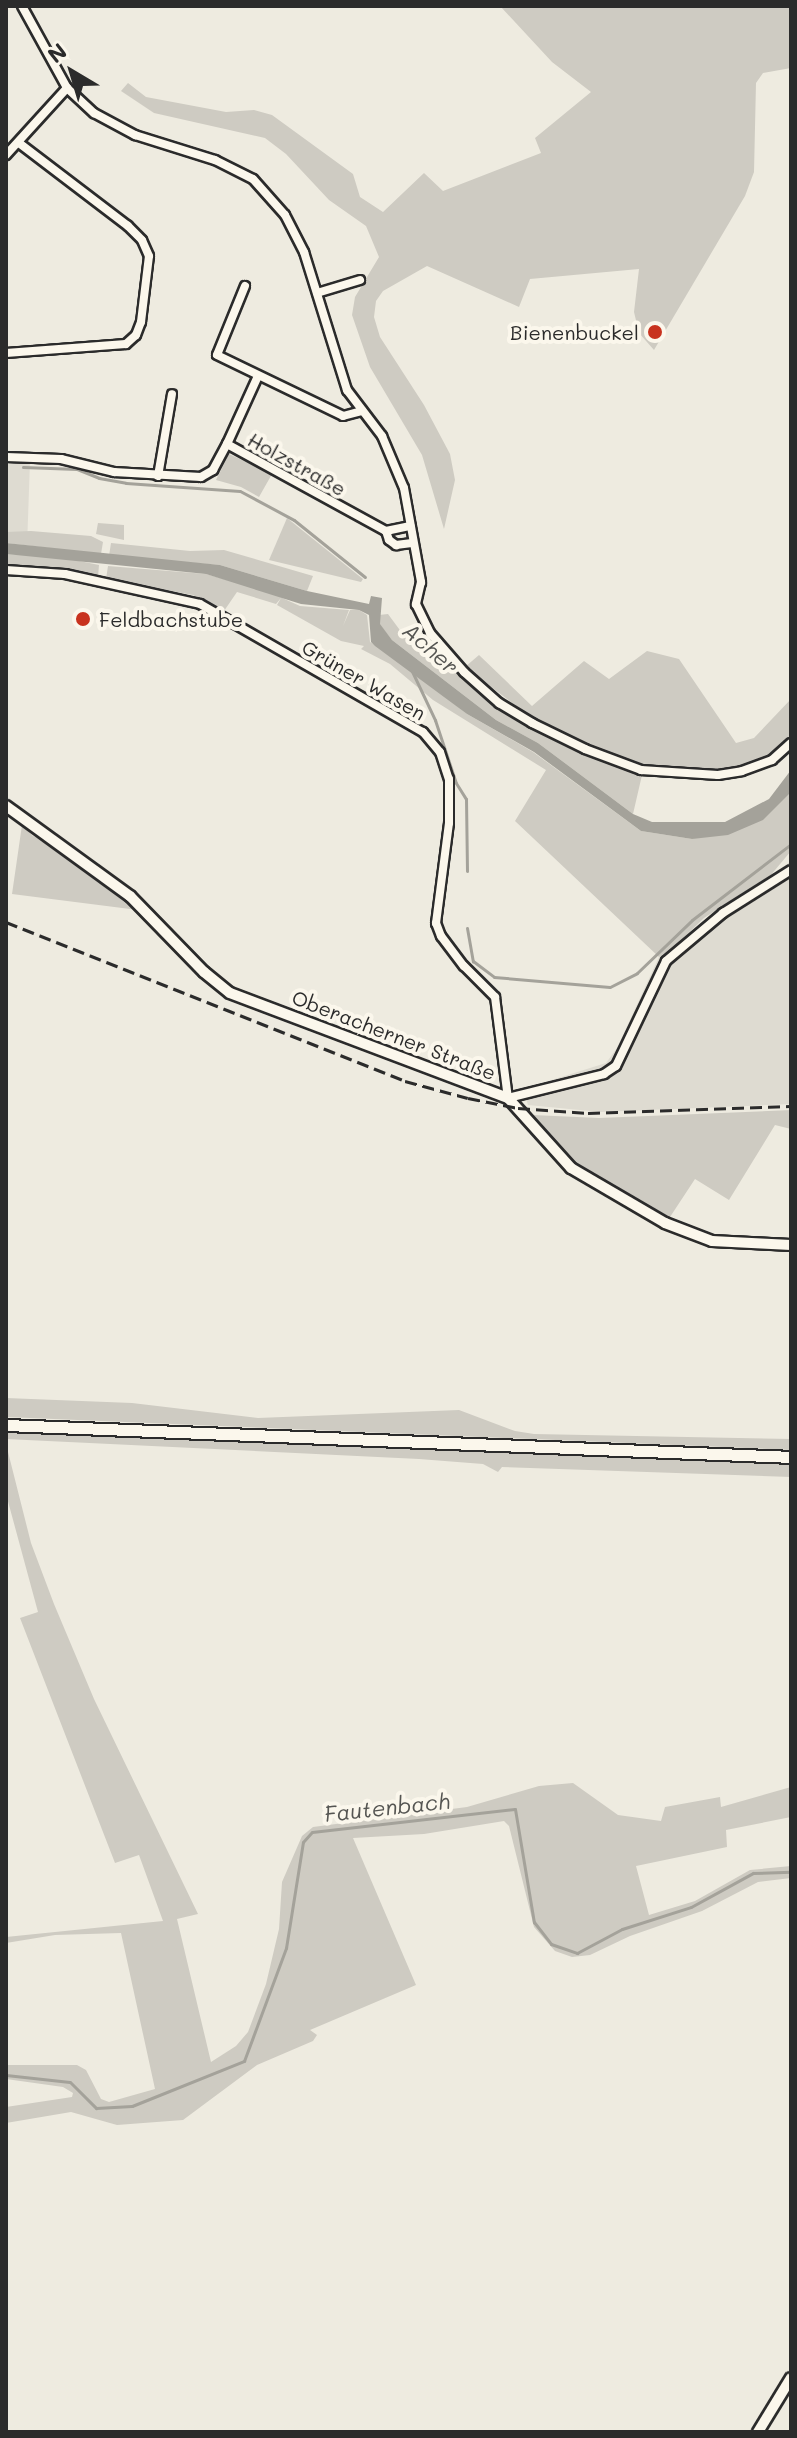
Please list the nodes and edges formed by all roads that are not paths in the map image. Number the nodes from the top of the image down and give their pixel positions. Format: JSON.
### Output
{"nodes":[{"id":1,"x":22,"y":6,"type":"edge"},
{"id":2,"x":67,"y":88,"type":"junction"},
{"id":3,"x":19,"y":143,"type":"junction"},
{"id":4,"x":6,"y":155,"type":"edge"},
{"id":5,"x":360,"y":280,"type":"dead end"},
{"id":6,"x":245,"y":286,"type":"dead end"},
{"id":7,"x":317,"y":293,"type":"junction"},
{"id":8,"x":6,"y":353,"type":"edge"},
{"id":9,"x":258,"y":376,"type":"junction"},
{"id":10,"x":172,"y":394,"type":"dead end"},
{"id":11,"x":362,"y":411,"type":"junction"},
{"id":12,"x":227,"y":444,"type":"junction"},
{"id":13,"x":6,"y":457,"type":"edge"},
{"id":14,"x":158,"y":476,"type":"junction"},
{"id":15,"x":410,"y":526,"type":"junction"},
{"id":16,"x":386,"y":531,"type":"junction"},
{"id":17,"x":412,"y":543,"type":"junction"},
{"id":18,"x":6,"y":570,"type":"edge"},
{"id":19,"x":791,"y":743,"type":"edge"},
{"id":20,"x":6,"y":806,"type":"edge"},
{"id":21,"x":791,"y":870,"type":"edge"},
{"id":22,"x":508,"y":1098,"type":"junction"},
{"id":23,"x":791,"y":1245,"type":"edge"},
{"id":24,"x":6,"y":1425,"type":"edge"},
{"id":25,"x":791,"y":1457,"type":"edge"},
{"id":26,"x":791,"y":2378,"type":"edge"},
{"id":27,"x":758,"y":2432,"type":"edge"}],
"edges":[{"from":1,"to":2,"type":"street"},
{"from":2,"to":3,"type":"street"},
{"from":2,"to":7,"type":"street"},
{"from":3,"to":4,"type":"street"},
{"from":3,"to":8,"type":"street"},
{"from":5,"to":7,"type":"street"},
{"from":6,"to":9,"type":"street"},
{"from":7,"to":11,"type":"street"},
{"from":9,"to":11,"type":"street"},
{"from":9,"to":12,"type":"street"},
{"from":10,"to":14,"type":"street"},
{"from":11,"to":15,"type":"street"},
{"from":12,"to":14,"type":"street","name":"Holzstraße"},
{"from":12,"to":16,"type":"street","name":"Holzstraße"},
{"from":13,"to":14,"type":"street","name":"Holzstraße"},
{"from":15,"to":16,"type":"street"},
{"from":15,"to":17,"type":"street"},
{"from":16,"to":17,"type":"street","name":"Holzstraße"},
{"from":17,"to":19,"type":"street"},
{"from":18,"to":22,"type":"street","name":"Grüner Wasen"},
{"from":20,"to":22,"type":"street","name":"Oberacherner Straße"},
{"from":21,"to":22,"type":"street"},
{"from":22,"to":23,"type":"street","name":"Oberacherner Straße"},
{"from":24,"to":25,"type":"main road"},
{"from":26,"to":27,"type":"street"}]}
